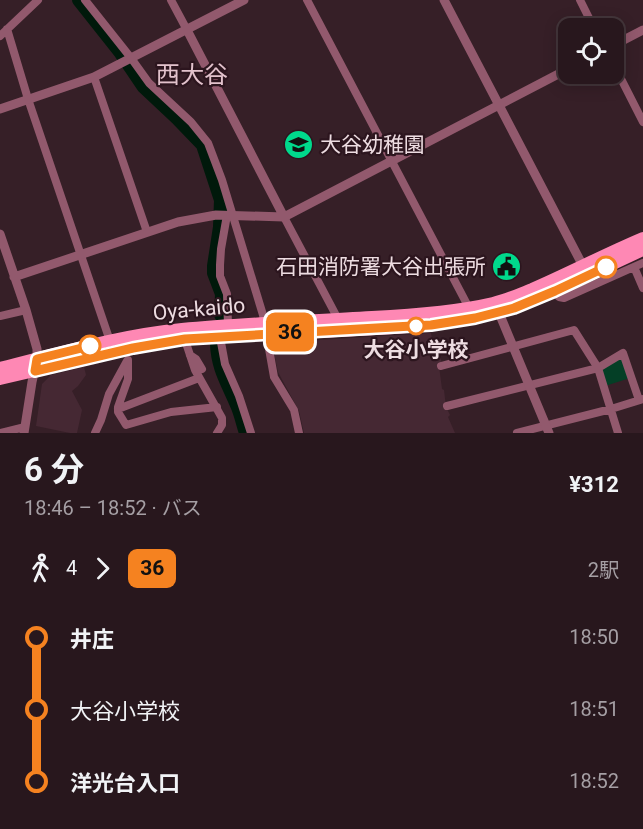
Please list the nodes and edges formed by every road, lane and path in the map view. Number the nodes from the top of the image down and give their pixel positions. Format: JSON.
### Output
{"nodes":[{"id":1,"x":38,"y":0,"type":"edge"},
{"id":2,"x":85,"y":0,"type":"edge"},
{"id":3,"x":171,"y":0,"type":"edge"},
{"id":4,"x":244,"y":0,"type":"edge"},
{"id":5,"x":307,"y":0,"type":"edge"},
{"id":6,"x":444,"y":0,"type":"edge"},
{"id":7,"x":580,"y":0,"type":"edge"},
{"id":8,"x":589,"y":18,"type":"edge"},
{"id":9,"x":7,"y":29,"type":"junction"},
{"id":10,"x":187,"y":30,"type":"junction"},
{"id":11,"x":643,"y":30,"type":"edge"},
{"id":12,"x":0,"y":36,"type":"edge"},
{"id":13,"x":624,"y":40,"type":"edge"},
{"id":14,"x":128,"y":60,"type":"junction"},
{"id":15,"x":558,"y":74,"type":"edge"},
{"id":16,"x":94,"y":77,"type":"junction"},
{"id":17,"x":624,"y":84,"type":"edge"},
{"id":18,"x":28,"y":99,"type":"junction"},
{"id":19,"x":499,"y":105,"type":"junction"},
{"id":20,"x":0,"y":109,"type":"edge"},
{"id":21,"x":643,"y":122,"type":"edge"},
{"id":22,"x":391,"y":161,"type":"junction"},
{"id":23,"x":224,"y":215,"type":"junction"},
{"id":24,"x":284,"y":217,"type":"junction"},
{"id":25,"x":147,"y":232,"type":"junction"},
{"id":26,"x":0,"y":234,"type":"edge"},
{"id":27,"x":643,"y":238,"type":"edge"},
{"id":28,"x":643,"y":250,"type":"edge"},
{"id":29,"x":80,"y":253,"type":"junction"},
{"id":30,"x":643,"y":263,"type":"edge"},
{"id":31,"x":583,"y":266,"type":"junction"},
{"id":32,"x":634,"y":267,"type":"junction"},
{"id":33,"x":14,"y":277,"type":"junction"},
{"id":34,"x":643,"y":288,"type":"edge"},
{"id":35,"x":555,"y":291,"type":"junction"},
{"id":36,"x":469,"y":308,"type":"junction"},
{"id":37,"x":497,"y":308,"type":"junction"},
{"id":38,"x":26,"y":310,"type":"junction"},
{"id":39,"x":0,"y":316,"type":"edge"},
{"id":40,"x":338,"y":319,"type":"junction"},
{"id":41,"x":228,"y":326,"type":"junction"},
{"id":42,"x":265,"y":328,"type":"junction"},
{"id":43,"x":183,"y":334,"type":"junction"},
{"id":44,"x":220,"y":337,"type":"junction"},
{"id":45,"x":110,"y":341,"type":"junction"},
{"id":46,"x":513,"y":347,"type":"junction"},
{"id":47,"x":133,"y":348,"type":"junction"},
{"id":48,"x":190,"y":355,"type":"junction"},
{"id":49,"x":128,"y":360,"type":"junction"},
{"id":50,"x":36,"y":365,"type":"junction"},
{"id":51,"x":441,"y":366,"type":"dead end"},
{"id":52,"x":0,"y":368,"type":"edge"},
{"id":53,"x":598,"y":368,"type":"junction"},
{"id":54,"x":202,"y":369,"type":"dead end"},
{"id":55,"x":199,"y":378,"type":"junction"},
{"id":56,"x":0,"y":379,"type":"edge"},
{"id":57,"x":529,"y":386,"type":"junction"},
{"id":58,"x":641,"y":400,"type":"edge"},
{"id":59,"x":447,"y":406,"type":"dead end"},
{"id":60,"x":217,"y":407,"type":"junction"},
{"id":61,"x":118,"y":409,"type":"junction"},
{"id":62,"x":611,"y":409,"type":"junction"},
{"id":63,"x":547,"y":429,"type":"edge"},
{"id":64,"x":25,"y":430,"type":"edge"},
{"id":65,"x":0,"y":433,"type":"edge"},
{"id":66,"x":95,"y":433,"type":"edge"},
{"id":67,"x":217,"y":433,"type":"edge"},
{"id":68,"x":251,"y":433,"type":"edge"},
{"id":69,"x":296,"y":433,"type":"edge"},
{"id":70,"x":517,"y":433,"type":"edge"},
{"id":71,"x":618,"y":433,"type":"edge"}],
"edges":[{"from":1,"to":9,"type":"street"},
{"from":2,"to":14,"type":"street"},
{"from":3,"to":10,"type":"street"},
{"from":4,"to":10,"type":"street"},
{"from":5,"to":22,"type":"street"},
{"from":6,"to":19,"type":"street"},
{"from":7,"to":8,"type":"street"},
{"from":9,"to":12,"type":"street"},
{"from":9,"to":18,"type":"street"},
{"from":10,"to":14,"type":"street"},
{"from":10,"to":24,"type":"street"},
{"from":11,"to":13,"type":"street"},
{"from":14,"to":16,"type":"street"},
{"from":14,"to":23,"type":"street"},
{"from":15,"to":19,"type":"street"},
{"from":16,"to":18,"type":"street"},
{"from":16,"to":25,"type":"street"},
{"from":17,"to":21,"type":"street"},
{"from":18,"to":20,"type":"street"},
{"from":18,"to":29,"type":"street"},
{"from":19,"to":22,"type":"street"},
{"from":19,"to":31,"type":"street"},
{"from":22,"to":24,"type":"street"},
{"from":22,"to":36,"type":"street"},
{"from":23,"to":24,"type":"street"},
{"from":23,"to":25,"type":"street"},
{"from":23,"to":41,"type":"street"},
{"from":23,"to":42,"type":"street"},
{"from":24,"to":40,"type":"street"},
{"from":25,"to":29,"type":"street"},
{"from":26,"to":33,"type":"street"},
{"from":27,"to":31,"type":"main road","name":"Oya-kaido"},
{"from":28,"to":35,"type":"main road","name":"Oya-kaido"},
{"from":29,"to":33,"type":"street"},
{"from":29,"to":45,"type":"street"},
{"from":30,"to":32,"type":"street"},
{"from":31,"to":37,"type":"main road","name":"Oya-kaido"},
{"from":32,"to":34,"type":"street"},
{"from":32,"to":35,"type":"street"},
{"from":33,"to":38,"type":"street"},
{"from":35,"to":37,"type":"main road","name":"Oya-kaido"},
{"from":36,"to":37,"type":"main road","name":"Oya-kaido"},
{"from":36,"to":40,"type":"main road","name":"Oya-kaido"},
{"from":37,"to":42,"type":"main road","name":"Oya-kaido"},
{"from":37,"to":46,"type":"street"},
{"from":38,"to":39,"type":"street"},
{"from":38,"to":50,"type":"street"},
{"from":40,"to":42,"type":"main road","name":"Oya-kaido"},
{"from":41,"to":42,"type":"main road","name":"Oya-kaido"},
{"from":41,"to":43,"type":"main road","name":"Oya-kaido"},
{"from":42,"to":44,"type":"main road","name":"Oya-kaido"},
{"from":42,"to":69,"type":"street"},
{"from":43,"to":44,"type":"main road","name":"Oya-kaido"},
{"from":43,"to":45,"type":"main road","name":"Oya-kaido"},
{"from":43,"to":47,"type":"main road","name":"Oya-kaido"},
{"from":43,"to":48,"type":"street"},
{"from":44,"to":68,"type":"street"},
{"from":45,"to":50,"type":"main road","name":"Oya-kaido"},
{"from":46,"to":51,"type":"street"},
{"from":46,"to":53,"type":"street"},
{"from":46,"to":57,"type":"street"},
{"from":47,"to":49,"type":"street"},
{"from":47,"to":50,"type":"main road","name":"Oya-kaido"},
{"from":48,"to":54,"type":"street"},
{"from":48,"to":55,"type":"street"},
{"from":49,"to":61,"type":"street"},
{"from":49,"to":66,"type":"street"},
{"from":50,"to":52,"type":"main road","name":"Oya-kaido"},
{"from":50,"to":56,"type":"main road","name":"Oya-kaido"},
{"from":50,"to":64,"type":"street"},
{"from":53,"to":57,"type":"street"},
{"from":53,"to":58,"type":"street"},
{"from":53,"to":62,"type":"street"},
{"from":55,"to":60,"type":"street"},
{"from":55,"to":61,"type":"street"},
{"from":57,"to":59,"type":"street"},
{"from":57,"to":63,"type":"street"},
{"from":58,"to":62,"type":"street"},
{"from":60,"to":61,"type":"street"},
{"from":60,"to":67,"type":"street"},
{"from":62,"to":63,"type":"street"},
{"from":62,"to":71,"type":"street"},
{"from":63,"to":70,"type":"street"},
{"from":64,"to":65,"type":"street"}]}
